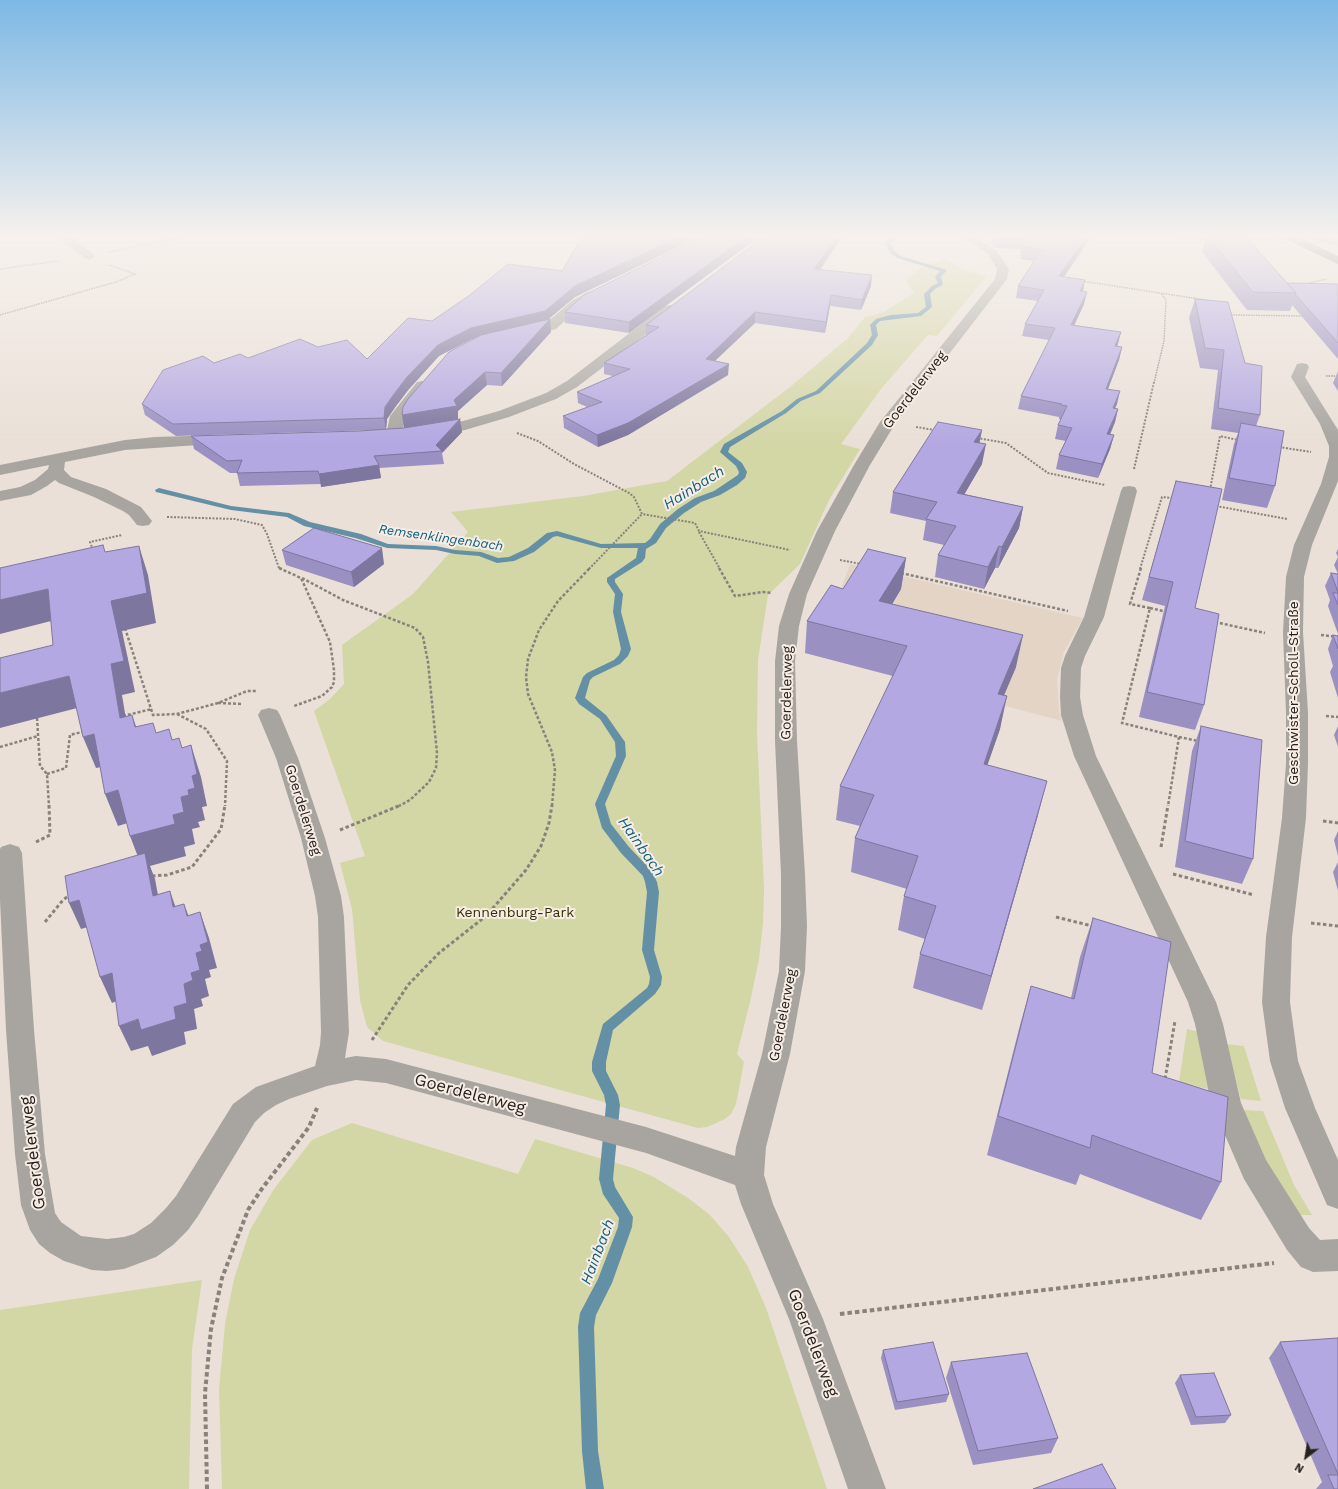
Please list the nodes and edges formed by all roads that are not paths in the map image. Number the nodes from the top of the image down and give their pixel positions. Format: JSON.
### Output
{"nodes":[{"id":1,"x":573,"y":306,"type":"edge"},
{"id":2,"x":675,"y":306,"type":"edge"},
{"id":3,"x":979,"y":306,"type":"edge"},
{"id":4,"x":508,"y":336,"type":"edge"},
{"id":5,"x":1302,"y":367,"type":"dead end"},
{"id":6,"x":429,"y":376,"type":"edge"},
{"id":7,"x":406,"y":434,"type":"junction"},
{"id":8,"x":378,"y":436,"type":"edge"},
{"id":9,"x":240,"y":440,"type":"edge"},
{"id":10,"x":57,"y":465,"type":"junction"},
{"id":11,"x":0,"y":470,"type":"edge"},
{"id":12,"x":1129,"y":491,"type":"road end"},
{"id":13,"x":0,"y":496,"type":"edge"},
{"id":14,"x":143,"y":521,"type":"road end"},
{"id":15,"x":260,"y":710,"type":"road end"},
{"id":16,"x":10,"y":853,"type":"road end"},
{"id":17,"x":328,"y":1074,"type":"junction"},
{"id":18,"x":748,"y":1175,"type":"junction"},
{"id":19,"x":1338,"y":1195,"type":"edge"},
{"id":20,"x":1338,"y":1254,"type":"edge"},
{"id":21,"x":867,"y":1489,"type":"edge"}],
"edges":[{"from":1,"to":4,"type":"street"},
{"from":2,"to":7,"type":"street"},
{"from":3,"to":18,"type":"street","name":"Goerdelerweg"},
{"from":5,"to":19,"type":"street","name":"Geschwister-Scholl-Straße"},
{"from":6,"to":7,"type":"street"},
{"from":7,"to":8,"type":"street"},
{"from":9,"to":10,"type":"street"},
{"from":10,"to":11,"type":"street"},
{"from":10,"to":13,"type":"street"},
{"from":10,"to":14,"type":"street"},
{"from":12,"to":20,"type":"street"},
{"from":15,"to":17,"type":"street","name":"Goerdelerweg"},
{"from":16,"to":17,"type":"street","name":"Goerdelerweg"},
{"from":17,"to":18,"type":"street","name":"Goerdelerweg"},
{"from":18,"to":21,"type":"street","name":"Goerdelerweg"}]}
